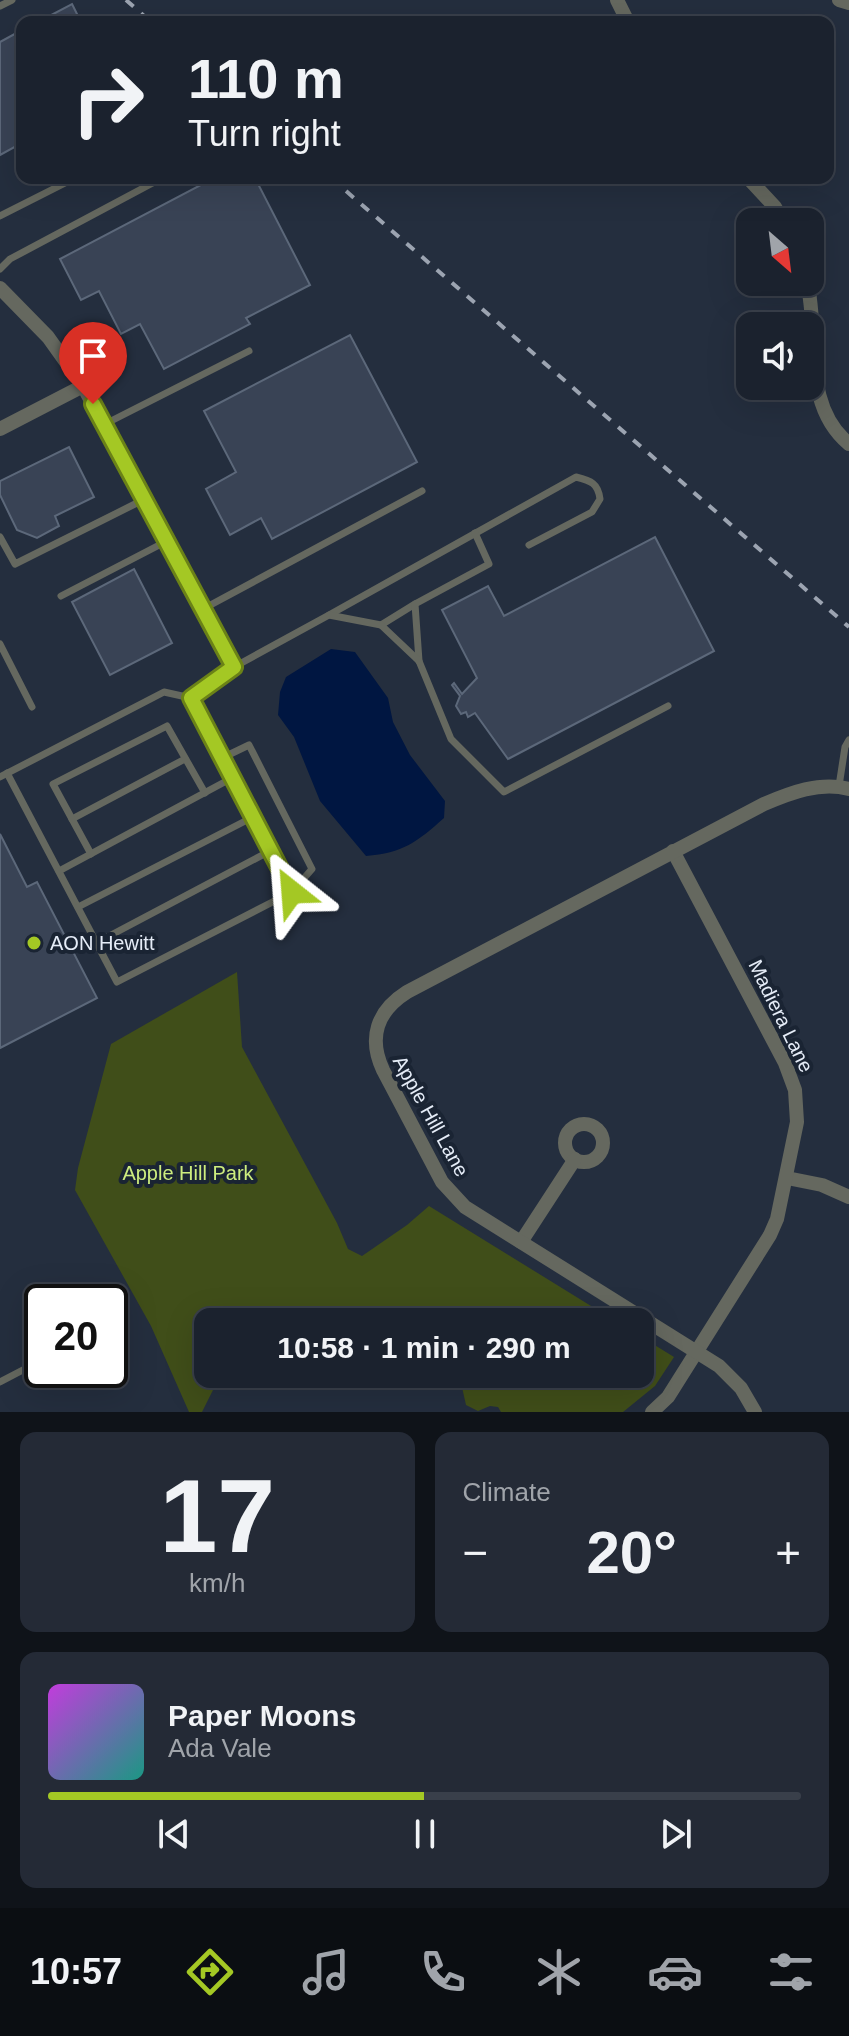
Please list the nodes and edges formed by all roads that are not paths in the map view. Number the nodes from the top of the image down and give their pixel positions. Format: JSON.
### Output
{"nodes":[{"id":1,"x":12,"y":0,"type":"edge"},
{"id":2,"x":839,"y":0,"type":"edge"},
{"id":3,"x":849,"y":3,"type":"edge"},
{"id":4,"x":0,"y":6,"type":"edge"},
{"id":5,"x":63,"y":184,"type":"edge"},
{"id":6,"x":151,"y":184,"type":"edge"},
{"id":7,"x":754,"y":184,"type":"edge"},
{"id":8,"x":776,"y":208,"type":"edge"},
{"id":9,"x":0,"y":216,"type":"edge"},
{"id":10,"x":0,"y":269,"type":"edge"},
{"id":11,"x":0,"y":288,"type":"edge"},
{"id":12,"x":810,"y":296,"type":"edge"},
{"id":13,"x":249,"y":351,"type":"dead end"},
{"id":14,"x":83,"y":386,"type":"junction"},
{"id":15,"x":105,"y":424,"type":"junction"},
{"id":16,"x":0,"y":429,"type":"edge"},
{"id":17,"x":849,"y":444,"type":"edge"},
{"id":18,"x":422,"y":491,"type":"dead end"},
{"id":19,"x":145,"y":499,"type":"junction"},
{"id":20,"x":475,"y":533,"type":"junction"},
{"id":21,"x":0,"y":537,"type":"edge"},
{"id":22,"x":167,"y":541,"type":"junction"},
{"id":23,"x":529,"y":545,"type":"dead end"},
{"id":24,"x":61,"y":596,"type":"dead end"},
{"id":25,"x":415,"y":604,"type":"junction"},
{"id":26,"x":203,"y":609,"type":"junction"},
{"id":27,"x":329,"y":615,"type":"junction"},
{"id":28,"x":381,"y":625,"type":"junction"},
{"id":29,"x":0,"y":644,"type":"edge"},
{"id":30,"x":419,"y":661,"type":"junction"},
{"id":31,"x":234,"y":667,"type":"junction"},
{"id":32,"x":191,"y":698,"type":"junction"},
{"id":33,"x":668,"y":706,"type":"dead end"},
{"id":34,"x":32,"y":707,"type":"dead end"},
{"id":35,"x":849,"y":740,"type":"edge"},
{"id":36,"x":222,"y":758,"type":"junction"},
{"id":37,"x":185,"y":759,"type":"junction"},
{"id":38,"x":4,"y":775,"type":"edge"},
{"id":39,"x":232,"y":778,"type":"junction"},
{"id":40,"x":844,"y":788,"type":"edge"},
{"id":41,"x":205,"y":793,"type":"junction"},
{"id":42,"x":253,"y":817,"type":"junction"},
{"id":43,"x":72,"y":819,"type":"junction"},
{"id":44,"x":270,"y":851,"type":"junction"},
{"id":45,"x":673,"y":851,"type":"junction"},
{"id":46,"x":91,"y":854,"type":"junction"},
{"id":47,"x":59,"y":871,"type":"junction"},
{"id":48,"x":292,"y":892,"type":"junction"},
{"id":49,"x":78,"y":907,"type":"junction"},
{"id":50,"x":96,"y":943,"type":"junction"},
{"id":51,"x":575,"y":1159,"type":"dead end"},
{"id":52,"x":787,"y":1178,"type":"junction"},
{"id":53,"x":849,"y":1197,"type":"edge"},
{"id":54,"x":521,"y":1242,"type":"junction"},
{"id":55,"x":697,"y":1352,"type":"junction"},
{"id":56,"x":24,"y":1369,"type":"edge"},
{"id":57,"x":0,"y":1382,"type":"edge"},
{"id":58,"x":652,"y":1412,"type":"edge"},
{"id":59,"x":755,"y":1412,"type":"edge"}],
"edges":[{"from":1,"to":4,"type":"lane"},
{"from":2,"to":3,"type":"street"},
{"from":5,"to":9,"type":"lane"},
{"from":6,"to":10,"type":"lane"},
{"from":7,"to":8,"type":"street"},
{"from":11,"to":14,"type":"street"},
{"from":12,"to":17,"type":"street"},
{"from":13,"to":15,"type":"lane"},
{"from":14,"to":15,"type":"street"},
{"from":14,"to":16,"type":"street"},
{"from":15,"to":19,"type":"street"},
{"from":18,"to":26,"type":"lane"},
{"from":19,"to":21,"type":"lane"},
{"from":19,"to":22,"type":"street"},
{"from":20,"to":23,"type":"lane"},
{"from":20,"to":25,"type":"lane"},
{"from":20,"to":27,"type":"lane"},
{"from":22,"to":24,"type":"lane"},
{"from":22,"to":26,"type":"street"},
{"from":25,"to":28,"type":"lane"},
{"from":25,"to":30,"type":"lane"},
{"from":26,"to":31,"type":"street"},
{"from":27,"to":28,"type":"lane"},
{"from":27,"to":31,"type":"lane"},
{"from":28,"to":30,"type":"lane"},
{"from":29,"to":34,"type":"lane"},
{"from":30,"to":33,"type":"lane"},
{"from":31,"to":32,"type":"lane"},
{"from":32,"to":36,"type":"lane"},
{"from":32,"to":38,"type":"lane"},
{"from":35,"to":40,"type":"lane"},
{"from":36,"to":39,"type":"lane"},
{"from":36,"to":48,"type":"lane"},
{"from":37,"to":41,"type":"lane"},
{"from":37,"to":43,"type":"lane"},
{"from":37,"to":43,"type":"lane"},
{"from":38,"to":47,"type":"lane"},
{"from":39,"to":41,"type":"lane"},
{"from":39,"to":42,"type":"lane"},
{"from":40,"to":45,"type":"street","name":"Apple Hill Lane"},
{"from":41,"to":46,"type":"lane"},
{"from":42,"to":44,"type":"lane"},
{"from":42,"to":49,"type":"lane"},
{"from":43,"to":46,"type":"lane"},
{"from":44,"to":48,"type":"lane"},
{"from":44,"to":50,"type":"lane"},
{"from":45,"to":52,"type":"street","name":"Madiera Lane"},
{"from":45,"to":54,"type":"street","name":"Apple Hill Lane"},
{"from":46,"to":47,"type":"lane"},
{"from":47,"to":49,"type":"lane"},
{"from":48,"to":50,"type":"lane"},
{"from":49,"to":50,"type":"lane"},
{"from":51,"to":54,"type":"street"},
{"from":52,"to":53,"type":"street"},
{"from":52,"to":55,"type":"street","name":"Madiera Lane"},
{"from":54,"to":55,"type":"street","name":"Apple Hill Lane"},
{"from":55,"to":58,"type":"street","name":"Madiera Lane"},
{"from":55,"to":59,"type":"street","name":"Apple Hill Lane"},
{"from":56,"to":57,"type":"lane"}]}
